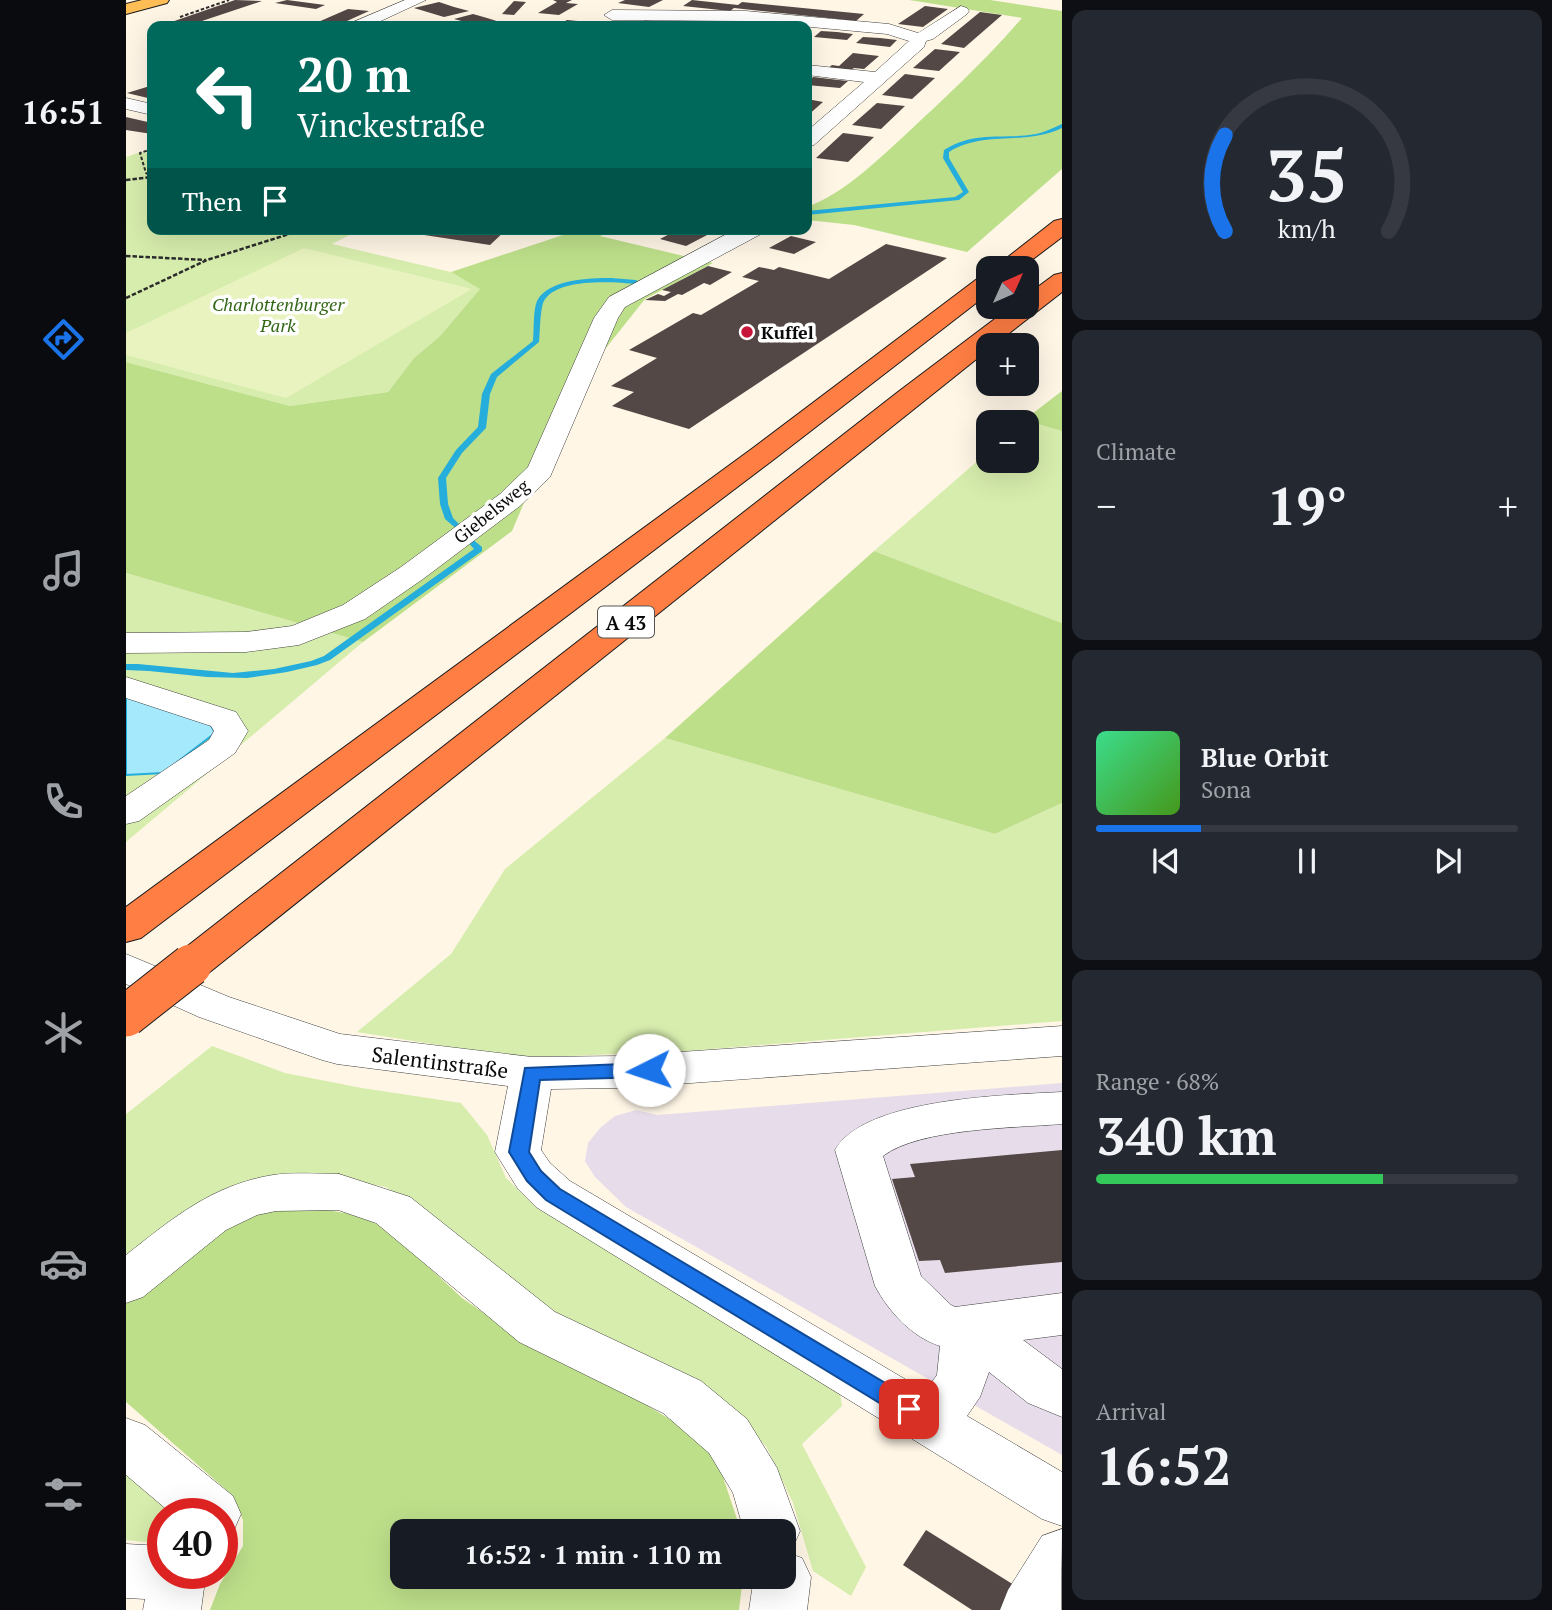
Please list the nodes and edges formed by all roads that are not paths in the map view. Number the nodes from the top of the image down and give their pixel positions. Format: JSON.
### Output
{"nodes":[{"id":1,"x":161,"y":0,"type":"edge"},
{"id":2,"x":418,"y":0,"type":"edge"},
{"id":3,"x":126,"y":9,"type":"edge"},
{"id":4,"x":961,"y":11,"type":"dead end"},
{"id":5,"x":608,"y":15,"type":"edge"},
{"id":6,"x":369,"y":21,"type":"edge"},
{"id":7,"x":801,"y":21,"type":"edge"},
{"id":8,"x":812,"y":22,"type":"edge"},
{"id":9,"x":917,"y":38,"type":"junction"},
{"id":10,"x":812,"y":71,"type":"edge"},
{"id":11,"x":878,"y":78,"type":"junction"},
{"id":12,"x":812,"y":132,"type":"edge"},
{"id":13,"x":1062,"y":226,"type":"edge"},
{"id":14,"x":742,"y":235,"type":"edge"},
{"id":15,"x":1022,"y":256,"type":"edge"},
{"id":16,"x":1062,"y":280,"type":"edge"},
{"id":17,"x":976,"y":291,"type":"edge"},
{"id":18,"x":126,"y":643,"type":"edge"},
{"id":19,"x":126,"y":687,"type":"edge"},
{"id":20,"x":126,"y":813,"type":"edge"},
{"id":21,"x":126,"y":928,"type":"edge"},
{"id":22,"x":126,"y":968,"type":"edge"},
{"id":23,"x":126,"y":1016,"type":"edge"},
{"id":24,"x":1062,"y":1041,"type":"edge"},
{"id":25,"x":532,"y":1073,"type":"junction"},
{"id":26,"x":1062,"y":1108,"type":"edge"},
{"id":27,"x":126,"y":1283,"type":"edge"},
{"id":28,"x":1062,"y":1314,"type":"edge"},
{"id":29,"x":968,"y":1327,"type":"junction"},
{"id":30,"x":1062,"y":1395,"type":"edge"},
{"id":31,"x":933,"y":1423,"type":"junction"},
{"id":32,"x":126,"y":1442,"type":"edge"},
{"id":33,"x":194,"y":1498,"type":"edge"},
{"id":34,"x":1062,"y":1501,"type":"edge"},
{"id":35,"x":768,"y":1519,"type":"edge"},
{"id":36,"x":1062,"y":1555,"type":"edge"},
{"id":37,"x":126,"y":1571,"type":"edge"},
{"id":38,"x":147,"y":1572,"type":"edge"},
{"id":39,"x":175,"y":1589,"type":"edge"},
{"id":40,"x":172,"y":1610,"type":"edge"},
{"id":41,"x":1029,"y":1610,"type":"edge"}],
"edges":[{"from":1,"to":3,"type":"main road"},
{"from":2,"to":6,"type":"street"},
{"from":4,"to":9,"type":"street"},
{"from":5,"to":7,"type":"street"},
{"from":8,"to":9,"type":"street"},
{"from":9,"to":11,"type":"street"},
{"from":10,"to":11,"type":"street"},
{"from":11,"to":12,"type":"street"},
{"from":13,"to":15,"type":"highway"},
{"from":14,"to":18,"type":"street","name":"Giebelsweg"},
{"from":16,"to":23,"type":"highway","number":"A 43","bridge":true},
{"from":17,"to":21,"type":"highway","number":"A 43"},
{"from":19,"to":20,"type":"street"},
{"from":22,"to":25,"type":"street","name":"Salentinstraße"},
{"from":24,"to":25,"type":"street","name":"Salentinstraße"},
{"from":25,"to":31,"type":"street"},
{"from":26,"to":29,"type":"street"},
{"from":27,"to":35,"type":"street"},
{"from":28,"to":29,"type":"street"},
{"from":29,"to":30,"type":"street"},
{"from":29,"to":31,"type":"street"},
{"from":31,"to":34,"type":"street"},
{"from":32,"to":33,"type":"street"},
{"from":36,"to":41,"type":"street"},
{"from":37,"to":38,"type":"lane"},
{"from":39,"to":40,"type":"street"}]}
